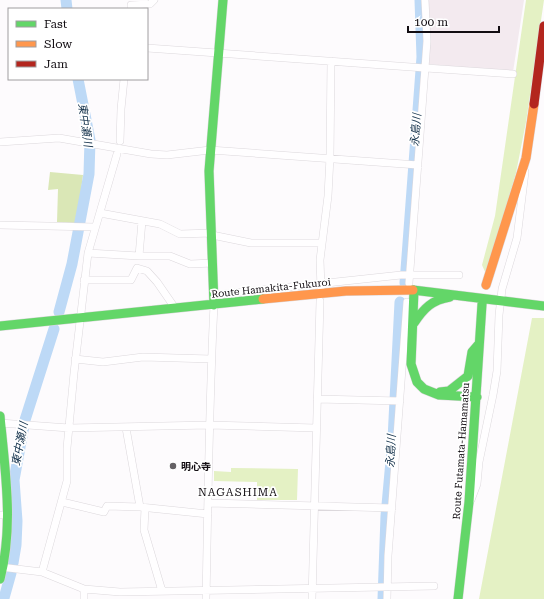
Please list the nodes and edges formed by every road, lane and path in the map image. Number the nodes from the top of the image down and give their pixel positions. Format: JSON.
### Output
{"nodes":[{"id":1,"x":154,"y":0,"type":"edge"},
{"id":2,"x":223,"y":0,"type":"edge"},
{"id":3,"x":425,"y":0,"type":"edge"},
{"id":4,"x":131,"y":8,"type":"edge"},
{"id":5,"x":544,"y":26,"type":"edge"},
{"id":6,"x":148,"y":48,"type":"edge"},
{"id":7,"x":218,"y":51,"type":"junction"},
{"id":8,"x":331,"y":60,"type":"junction"},
{"id":9,"x":423,"y":67,"type":"junction"},
{"id":10,"x":512,"y":74,"type":"dead end"},
{"id":11,"x":124,"y":80,"type":"edge"},
{"id":12,"x":120,"y":141,"type":"dead end"},
{"id":13,"x":0,"y":142,"type":"edge"},
{"id":14,"x":210,"y":150,"type":"junction"},
{"id":15,"x":117,"y":154,"type":"dead end"},
{"id":16,"x":330,"y":157,"type":"junction"},
{"id":17,"x":526,"y":158,"type":"junction"},
{"id":18,"x":416,"y":165,"type":"junction"},
{"id":19,"x":100,"y":213,"type":"junction"},
{"id":20,"x":142,"y":221,"type":"junction"},
{"id":21,"x":0,"y":225,"type":"edge"},
{"id":22,"x":96,"y":227,"type":"junction"},
{"id":23,"x":212,"y":234,"type":"junction"},
{"id":24,"x":321,"y":243,"type":"junction"},
{"id":25,"x":88,"y":253,"type":"junction"},
{"id":26,"x":139,"y":256,"type":"junction"},
{"id":27,"x":213,"y":263,"type":"junction"},
{"id":28,"x":410,"y":275,"type":"junction"},
{"id":29,"x":459,"y":275,"type":"dead end"},
{"id":30,"x":84,"y":280,"type":"junction"},
{"id":31,"x":486,"y":285,"type":"dead end"},
{"id":32,"x":321,"y":286,"type":"junction"},
{"id":33,"x":412,"y":287,"type":"junction"},
{"id":34,"x":215,"y":295,"type":"junction"},
{"id":35,"x":472,"y":297,"type":"junction"},
{"id":36,"x":320,"y":301,"type":"dead end"},
{"id":37,"x":506,"y":301,"type":"junction"},
{"id":38,"x":407,"y":302,"type":"dead end"},
{"id":39,"x":482,"y":304,"type":"dead end"},
{"id":40,"x":214,"y":305,"type":"junction"},
{"id":41,"x":544,"y":306,"type":"edge"},
{"id":42,"x":175,"y":308,"type":"junction"},
{"id":43,"x":79,"y":317,"type":"junction"},
{"id":44,"x":414,"y":323,"type":"junction"},
{"id":45,"x":0,"y":326,"type":"edge"},
{"id":46,"x":478,"y":345,"type":"junction"},
{"id":47,"x":75,"y":359,"type":"junction"},
{"id":48,"x":211,"y":359,"type":"junction"},
{"id":49,"x":433,"y":394,"type":"junction"},
{"id":50,"x":476,"y":397,"type":"junction"},
{"id":51,"x":317,"y":399,"type":"junction"},
{"id":52,"x":398,"y":401,"type":"junction"},
{"id":53,"x":0,"y":421,"type":"edge"},
{"id":54,"x":209,"y":425,"type":"junction"},
{"id":55,"x":69,"y":428,"type":"junction"},
{"id":56,"x":126,"y":428,"type":"junction"},
{"id":57,"x":316,"y":428,"type":"junction"},
{"id":58,"x":62,"y":502,"type":"junction"},
{"id":59,"x":469,"y":502,"type":"junction"},
{"id":60,"x":209,"y":503,"type":"junction"},
{"id":61,"x":142,"y":507,"type":"junction"},
{"id":62,"x":314,"y":507,"type":"junction"},
{"id":63,"x":389,"y":507,"type":"junction"},
{"id":64,"x":208,"y":514,"type":"junction"},
{"id":65,"x":4,"y":515,"type":"edge"},
{"id":66,"x":2,"y":567,"type":"edge"},
{"id":67,"x":42,"y":572,"type":"junction"},
{"id":68,"x":0,"y":579,"type":"edge"},
{"id":69,"x":434,"y":586,"type":"dead end"},
{"id":70,"x":385,"y":587,"type":"junction"},
{"id":71,"x":84,"y":589,"type":"junction"},
{"id":72,"x":312,"y":589,"type":"junction"},
{"id":73,"x":162,"y":591,"type":"junction"},
{"id":74,"x":206,"y":595,"type":"edge"},
{"id":75,"x":84,"y":599,"type":"edge"},
{"id":76,"x":312,"y":599,"type":"edge"},
{"id":77,"x":387,"y":599,"type":"edge"},
{"id":78,"x":458,"y":599,"type":"edge"}],
"edges":[{"from":1,"to":4,"type":"street"},
{"from":2,"to":7,"type":"main road"},
{"from":3,"to":9,"type":"street"},
{"from":5,"to":17,"type":"main road"},
{"from":6,"to":7,"type":"street"},
{"from":7,"to":8,"type":"street"},
{"from":7,"to":14,"type":"main road"},
{"from":8,"to":9,"type":"street"},
{"from":8,"to":16,"type":"street"},
{"from":9,"to":10,"type":"street"},
{"from":9,"to":18,"type":"street"},
{"from":11,"to":12,"type":"street"},
{"from":13,"to":14,"type":"street"},
{"from":14,"to":16,"type":"street"},
{"from":14,"to":23,"type":"main road"},
{"from":15,"to":19,"type":"street"},
{"from":16,"to":18,"type":"street"},
{"from":16,"to":24,"type":"street"},
{"from":17,"to":31,"type":"main road"},
{"from":17,"to":37,"type":"street"},
{"from":18,"to":28,"type":"street"},
{"from":19,"to":20,"type":"street"},
{"from":19,"to":22,"type":"street"},
{"from":20,"to":23,"type":"street"},
{"from":20,"to":26,"type":"street"},
{"from":21,"to":22,"type":"street"},
{"from":22,"to":25,"type":"street"},
{"from":23,"to":24,"type":"street"},
{"from":23,"to":27,"type":"main road"},
{"from":24,"to":32,"type":"street"},
{"from":25,"to":26,"type":"street"},
{"from":25,"to":30,"type":"street"},
{"from":26,"to":27,"type":"street"},
{"from":27,"to":34,"type":"main road"},
{"from":28,"to":29,"type":"street"},
{"from":28,"to":32,"type":"street"},
{"from":28,"to":33,"type":"street"},
{"from":30,"to":42,"type":"street"},
{"from":30,"to":43,"type":"street"},
{"from":32,"to":34,"type":"street"},
{"from":33,"to":35,"type":"main road","name":"Route Hamakita-Fukuroi"},
{"from":33,"to":40,"type":"main road","name":"Route Hamakita-Fukuroi"},
{"from":33,"to":44,"type":"main road"},
{"from":34,"to":40,"type":"main road"},
{"from":35,"to":37,"type":"main road","name":"Route Hamakita-Fukuroi"},
{"from":35,"to":44,"type":"main road"},
{"from":36,"to":51,"type":"street"},
{"from":37,"to":41,"type":"main road","name":"Route Hamakita-Fukuroi"},
{"from":37,"to":59,"type":"street"},
{"from":38,"to":52,"type":"street"},
{"from":39,"to":46,"type":"main road","name":"Route Futamata-Hamamatsu"},
{"from":40,"to":42,"type":"main road","name":"Route Hamakita-Fukuroi"},
{"from":40,"to":48,"type":"street"},
{"from":42,"to":43,"type":"main road","name":"Route Hamakita-Fukuroi"},
{"from":43,"to":45,"type":"main road","name":"Route Hamakita-Fukuroi"},
{"from":43,"to":47,"type":"street"},
{"from":44,"to":49,"type":"main road"},
{"from":46,"to":49,"type":"main road"},
{"from":46,"to":50,"type":"main road","name":"Route Futamata-Hamamatsu"},
{"from":47,"to":48,"type":"street"},
{"from":47,"to":55,"type":"street"},
{"from":48,"to":54,"type":"street"},
{"from":49,"to":50,"type":"main road"},
{"from":50,"to":59,"type":"main road","name":"Route Futamata-Hamamatsu"},
{"from":51,"to":52,"type":"street"},
{"from":51,"to":57,"type":"street"},
{"from":52,"to":63,"type":"street"},
{"from":53,"to":55,"type":"street"},
{"from":53,"to":65,"type":"main road"},
{"from":54,"to":56,"type":"street"},
{"from":54,"to":57,"type":"street"},
{"from":54,"to":60,"type":"street"},
{"from":55,"to":56,"type":"street"},
{"from":55,"to":58,"type":"street"},
{"from":56,"to":61,"type":"street"},
{"from":57,"to":62,"type":"street"},
{"from":58,"to":61,"type":"street"},
{"from":58,"to":67,"type":"street"},
{"from":59,"to":78,"type":"main road","name":"Route Futamata-Hamamatsu"},
{"from":60,"to":62,"type":"street"},
{"from":60,"to":64,"type":"street"},
{"from":61,"to":64,"type":"street"},
{"from":61,"to":73,"type":"street"},
{"from":62,"to":63,"type":"street"},
{"from":62,"to":72,"type":"street"},
{"from":63,"to":70,"type":"street"},
{"from":64,"to":74,"type":"street"},
{"from":65,"to":66,"type":"main road"},
{"from":66,"to":67,"type":"street"},
{"from":66,"to":68,"type":"main road"},
{"from":67,"to":71,"type":"street"},
{"from":69,"to":70,"type":"street"},
{"from":70,"to":72,"type":"street"},
{"from":70,"to":77,"type":"street"},
{"from":71,"to":73,"type":"street"},
{"from":71,"to":75,"type":"street"},
{"from":72,"to":74,"type":"street"},
{"from":72,"to":76,"type":"street"},
{"from":73,"to":74,"type":"street"}]}
